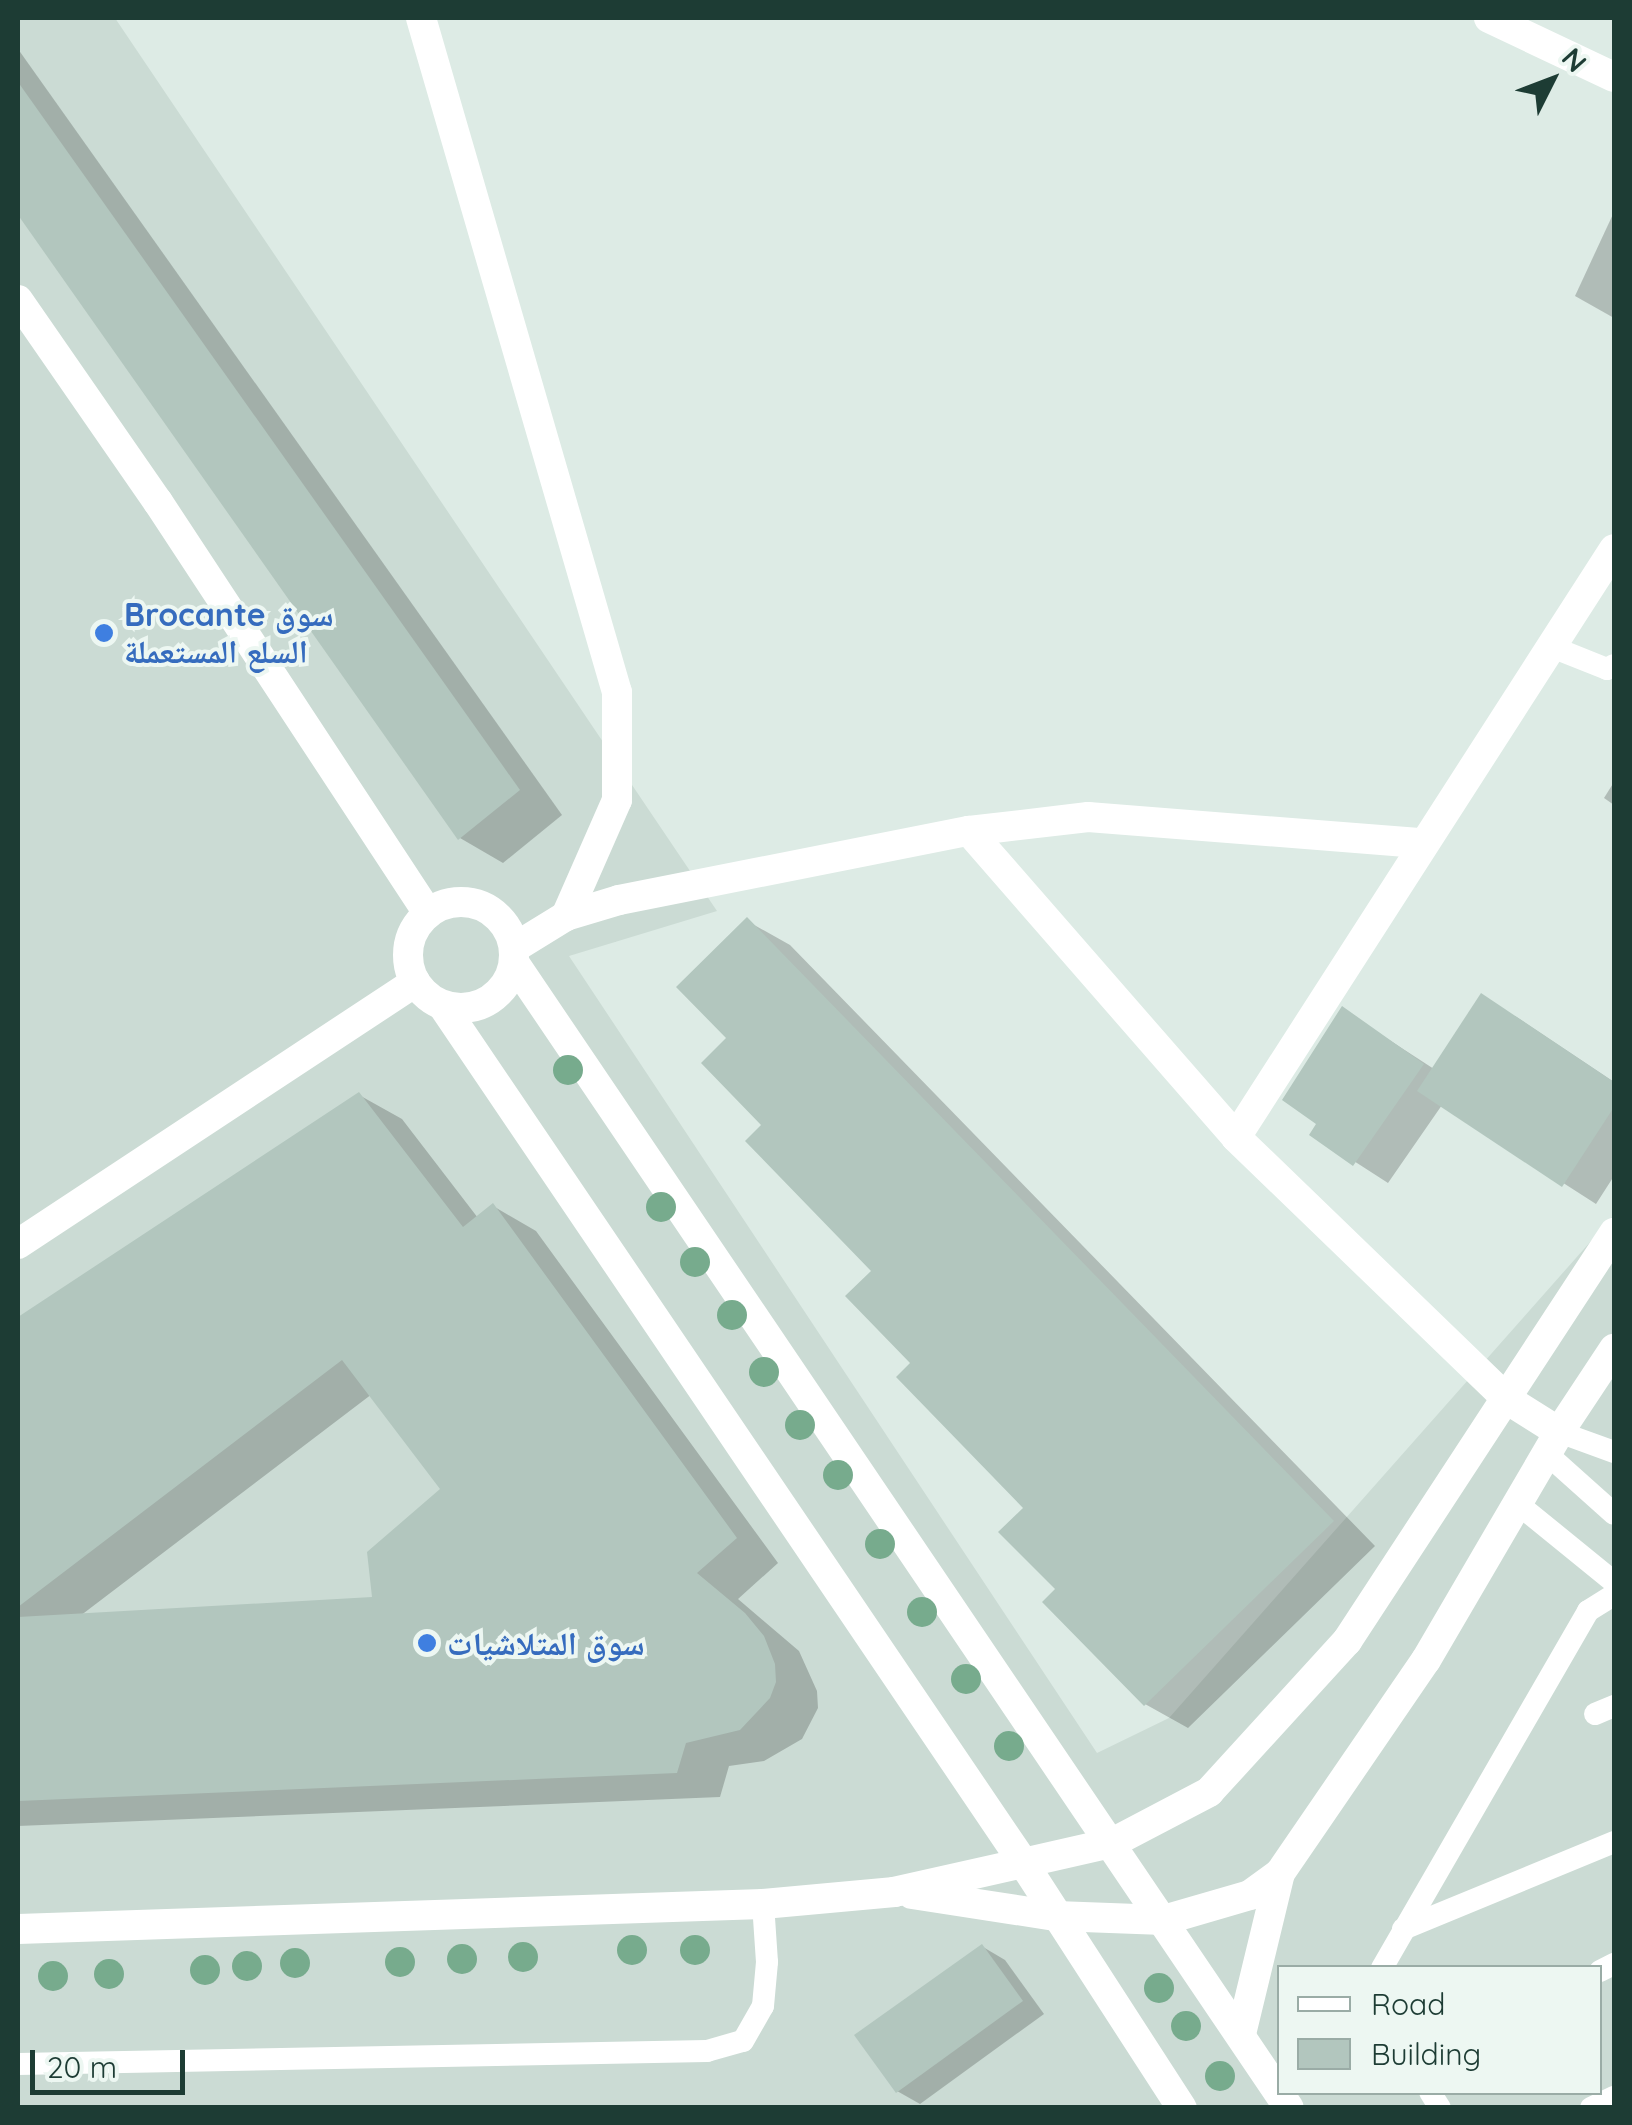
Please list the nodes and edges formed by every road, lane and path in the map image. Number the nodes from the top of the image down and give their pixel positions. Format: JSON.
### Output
{"nodes":[{"id":1,"x":421,"y":18,"type":"edge"},
{"id":2,"x":1490,"y":18,"type":"edge"},
{"id":3,"x":1614,"y":77,"type":"edge"},
{"id":4,"x":18,"y":300,"type":"edge"},
{"id":5,"x":1614,"y":548,"type":"edge"},
{"id":6,"x":1552,"y":647,"type":"junction"},
{"id":7,"x":1614,"y":664,"type":"edge"},
{"id":8,"x":969,"y":832,"type":"junction"},
{"id":9,"x":1422,"y":842,"type":"junction"},
{"id":10,"x":428,"y":913,"type":"junction"},
{"id":11,"x":566,"y":916,"type":"junction"},
{"id":12,"x":514,"y":956,"type":"junction"},
{"id":13,"x":415,"y":982,"type":"junction"},
{"id":14,"x":443,"y":1006,"type":"junction"},
{"id":15,"x":1236,"y":1136,"type":"junction"},
{"id":16,"x":1614,"y":1233,"type":"edge"},
{"id":17,"x":18,"y":1244,"type":"edge"},
{"id":18,"x":1614,"y":1348,"type":"edge"},
{"id":19,"x":1508,"y":1400,"type":"junction"},
{"id":20,"x":1553,"y":1443,"type":"junction"},
{"id":21,"x":1614,"y":1452,"type":"edge"},
{"id":22,"x":1518,"y":1504,"type":"junction"},
{"id":23,"x":1614,"y":1514,"type":"edge"},
{"id":24,"x":1614,"y":1582,"type":"edge"},
{"id":25,"x":1614,"y":1596,"type":"edge"},
{"id":26,"x":1614,"y":1842,"type":"edge"},
{"id":27,"x":1112,"y":1843,"type":"junction"},
{"id":28,"x":1022,"y":1861,"type":"junction"},
{"id":29,"x":1280,"y":1873,"type":"junction"},
{"id":30,"x":894,"y":1892,"type":"junction"},
{"id":31,"x":763,"y":1904,"type":"junction"},
{"id":32,"x":1056,"y":1916,"type":"junction"},
{"id":33,"x":1164,"y":1920,"type":"junction"},
{"id":34,"x":18,"y":1929,"type":"edge"},
{"id":35,"x":1403,"y":1929,"type":"junction"},
{"id":36,"x":1384,"y":1965,"type":"edge"},
{"id":37,"x":1241,"y":2034,"type":"junction"},
{"id":38,"x":18,"y":2064,"type":"edge"},
{"id":39,"x":1277,"y":2090,"type":"edge"},
{"id":40,"x":1614,"y":2098,"type":"edge"},
{"id":41,"x":1182,"y":2108,"type":"edge"},
{"id":42,"x":1591,"y":2108,"type":"edge"}],
"edges":[{"from":1,"to":11,"type":"street"},
{"from":2,"to":3,"type":"street"},
{"from":4,"to":10,"type":"street"},
{"from":5,"to":6,"type":"street"},
{"from":6,"to":7,"type":"lane"},
{"from":6,"to":9,"type":"street"},
{"from":8,"to":9,"type":"street"},
{"from":8,"to":11,"type":"street"},
{"from":8,"to":15,"type":"street"},
{"from":9,"to":15,"type":"street"},
{"from":10,"to":12,"type":"street"},
{"from":10,"to":13,"type":"street"},
{"from":11,"to":12,"type":"street"},
{"from":12,"to":14,"type":"street"},
{"from":12,"to":27,"type":"street"},
{"from":13,"to":14,"type":"street"},
{"from":13,"to":17,"type":"street"},
{"from":14,"to":28,"type":"street"},
{"from":15,"to":19,"type":"street"},
{"from":16,"to":19,"type":"street"},
{"from":18,"to":20,"type":"street"},
{"from":19,"to":20,"type":"street"},
{"from":19,"to":27,"type":"street"},
{"from":20,"to":21,"type":"lane"},
{"from":20,"to":22,"type":"street"},
{"from":20,"to":23,"type":"lane"},
{"from":22,"to":24,"type":"lane"},
{"from":22,"to":29,"type":"street"},
{"from":25,"to":35,"type":"lane"},
{"from":26,"to":35,"type":"lane"},
{"from":27,"to":28,"type":"street"},
{"from":27,"to":33,"type":"street"},
{"from":28,"to":30,"type":"street"},
{"from":28,"to":32,"type":"street"},
{"from":29,"to":33,"type":"street"},
{"from":29,"to":37,"type":"street"},
{"from":30,"to":31,"type":"street"},
{"from":30,"to":32,"type":"street"},
{"from":31,"to":34,"type":"street"},
{"from":31,"to":38,"type":"lane"},
{"from":32,"to":33,"type":"street"},
{"from":32,"to":41,"type":"street"},
{"from":33,"to":37,"type":"street"},
{"from":35,"to":36,"type":"lane"},
{"from":37,"to":39,"type":"street"},
{"from":40,"to":42,"type":"lane"}]}
